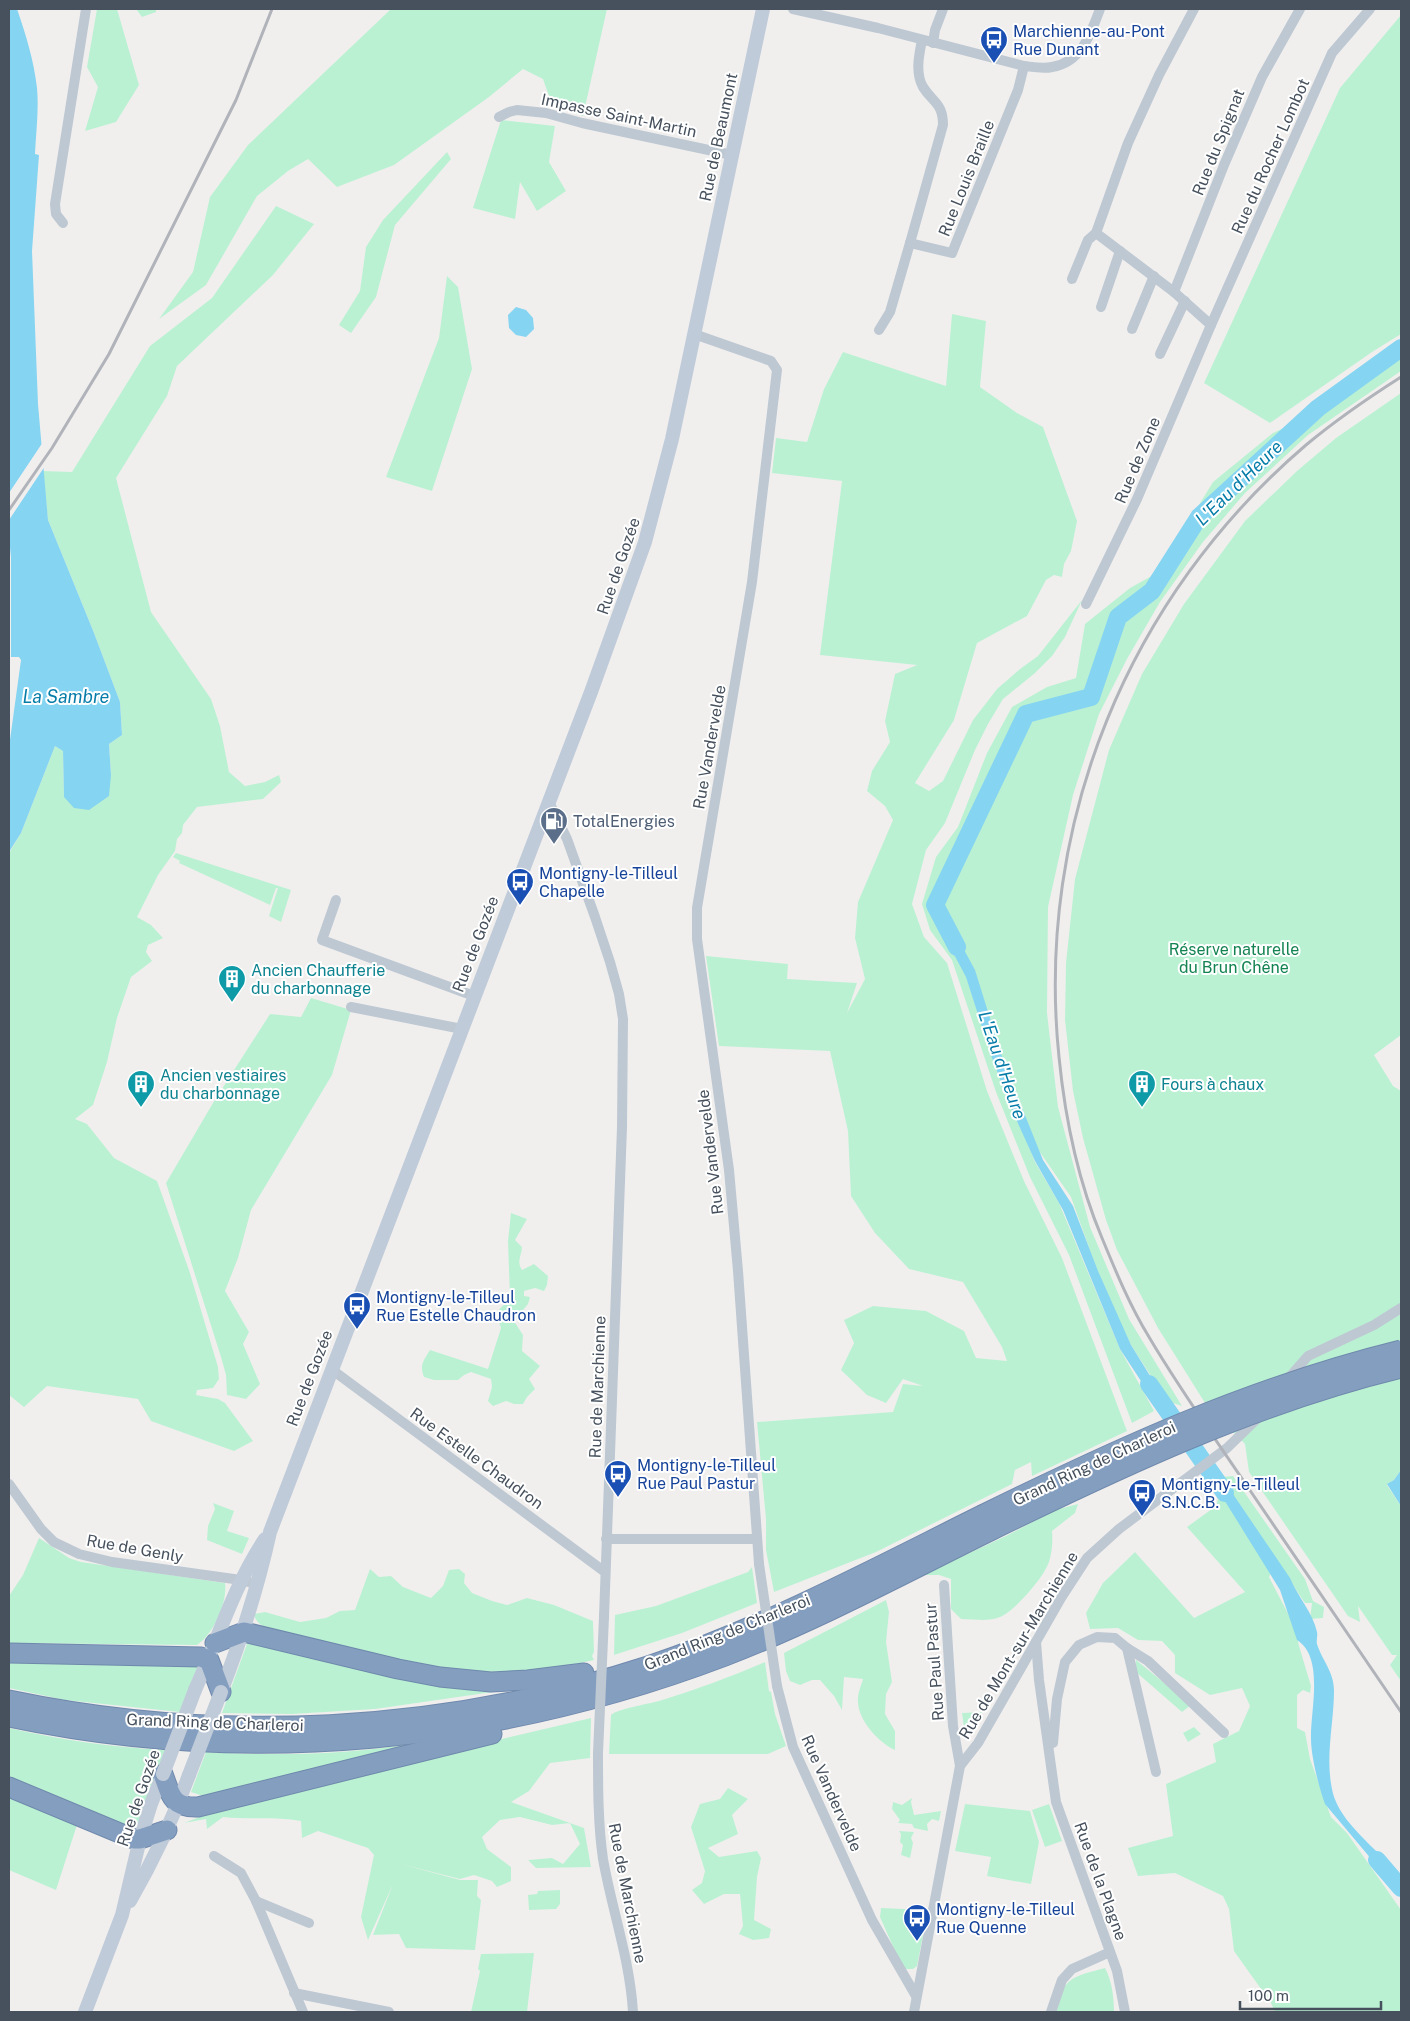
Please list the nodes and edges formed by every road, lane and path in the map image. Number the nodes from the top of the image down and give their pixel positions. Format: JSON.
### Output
{"nodes":[{"id":1,"x":86,"y":9,"type":"edge"},
{"id":2,"x":763,"y":9,"type":"edge"},
{"id":3,"x":793,"y":9,"type":"edge"},
{"id":4,"x":943,"y":9,"type":"edge"},
{"id":5,"x":1194,"y":9,"type":"edge"},
{"id":6,"x":1300,"y":9,"type":"edge"},
{"id":7,"x":1370,"y":9,"type":"edge"},
{"id":8,"x":1097,"y":10,"type":"edge"},
{"id":9,"x":922,"y":40,"type":"junction"},
{"id":10,"x":933,"y":43,"type":"junction"},
{"id":11,"x":1024,"y":66,"type":"junction"},
{"id":12,"x":499,"y":117,"type":"dead end"},
{"id":13,"x":732,"y":155,"type":"junction"},
{"id":14,"x":63,"y":224,"type":"dead end"},
{"id":15,"x":1096,"y":233,"type":"junction"},
{"id":16,"x":910,"y":243,"type":"junction"},
{"id":17,"x":1120,"y":251,"type":"junction"},
{"id":18,"x":708,"y":273,"type":"joint"},
{"id":19,"x":1154,"y":276,"type":"junction"},
{"id":20,"x":1072,"y":279,"type":"dead end"},
{"id":21,"x":1174,"y":292,"type":"junction"},
{"id":22,"x":1185,"y":301,"type":"junction"},
{"id":23,"x":1101,"y":307,"type":"dead end"},
{"id":24,"x":1211,"y":325,"type":"junction"},
{"id":25,"x":1132,"y":329,"type":"dead end"},
{"id":26,"x":879,"y":330,"type":"dead end"},
{"id":27,"x":694,"y":334,"type":"junction"},
{"id":28,"x":1160,"y":354,"type":"dead end"},
{"id":29,"x":1086,"y":604,"type":"dead end"},
{"id":30,"x":549,"y":802,"type":"junction"},
{"id":31,"x":336,"y":900,"type":"dead end"},
{"id":32,"x":474,"y":996,"type":"junction"},
{"id":33,"x":351,"y":1007,"type":"dead end"},
{"id":34,"x":462,"y":1029,"type":"junction"},
{"id":35,"x":1401,"y":1308,"type":"edge"},
{"id":36,"x":1401,"y":1350,"type":"edge"},
{"id":37,"x":1401,"y":1368,"type":"edge"},
{"id":38,"x":331,"y":1369,"type":"junction"},
{"id":39,"x":9,"y":1484,"type":"edge"},
{"id":40,"x":986,"y":1523,"type":"junction"},
{"id":41,"x":270,"y":1532,"type":"junction"},
{"id":42,"x":606,"y":1539,"type":"junction"},
{"id":43,"x":756,"y":1539,"type":"junction"},
{"id":44,"x":606,"y":1572,"type":"junction"},
{"id":45,"x":241,"y":1580,"type":"junction"},
{"id":46,"x":256,"y":1584,"type":"junction"},
{"id":47,"x":944,"y":1585,"type":"dead end"},
{"id":48,"x":244,"y":1632,"type":"junction"},
{"id":49,"x":1036,"y":1642,"type":"junction"},
{"id":50,"x":215,"y":1643,"type":"junction"},
{"id":51,"x":1127,"y":1648,"type":"junction"},
{"id":52,"x":9,"y":1654,"type":"edge"},
{"id":53,"x":208,"y":1660,"type":"junction"},
{"id":54,"x":648,"y":1666,"type":"junction"},
{"id":55,"x":221,"y":1692,"type":"junction"},
{"id":56,"x":9,"y":1700,"type":"edge"},
{"id":57,"x":558,"y":1708,"type":"junction"},
{"id":58,"x":9,"y":1717,"type":"edge"},
{"id":59,"x":1224,"y":1733,"type":"dead end"},
{"id":60,"x":1051,"y":1759,"type":"junction"},
{"id":61,"x":960,"y":1766,"type":"junction"},
{"id":62,"x":1156,"y":1772,"type":"dead end"},
{"id":63,"x":163,"y":1774,"type":"junction"},
{"id":64,"x":9,"y":1787,"type":"edge"},
{"id":65,"x":178,"y":1805,"type":"junction"},
{"id":66,"x":167,"y":1830,"type":"junction"},
{"id":67,"x":140,"y":1839,"type":"junction"},
{"id":68,"x":214,"y":1856,"type":"dead end"},
{"id":69,"x":256,"y":1901,"type":"junction"},
{"id":70,"x":122,"y":1915,"type":"junction"},
{"id":71,"x":309,"y":1923,"type":"dead end"},
{"id":72,"x":1110,"y":1952,"type":"junction"},
{"id":73,"x":294,"y":1993,"type":"junction"},
{"id":74,"x":916,"y":1996,"type":"junction"},
{"id":75,"x":85,"y":2012,"type":"edge"},
{"id":76,"x":303,"y":2012,"type":"edge"},
{"id":77,"x":389,"y":2012,"type":"edge"},
{"id":78,"x":634,"y":2012,"type":"edge"},
{"id":79,"x":914,"y":2012,"type":"edge"},
{"id":80,"x":1051,"y":2012,"type":"edge"},
{"id":81,"x":1125,"y":2012,"type":"edge"}],
"edges":[{"from":1,"to":14,"type":"street"},
{"from":2,"to":13,"type":"main road","name":"Rue de Beaumont"},
{"from":3,"to":9,"type":"street"},
{"from":4,"to":10,"type":"street"},
{"from":5,"to":15,"type":"street"},
{"from":6,"to":21,"type":"street","name":"Rue du Spignat"},
{"from":7,"to":24,"type":"street","name":"Rue du Rocher Lombot"},
{"from":8,"to":11,"type":"street"},
{"from":9,"to":10,"type":"street"},
{"from":9,"to":16,"type":"street","name":"Rue Louis Braille"},
{"from":10,"to":11,"type":"street"},
{"from":11,"to":16,"type":"street","name":"Rue Louis Braille"},
{"from":12,"to":13,"type":"street","name":"Impasse Saint-Martin"},
{"from":13,"to":18,"type":"main road","name":"Rue de Beaumont"},
{"from":15,"to":17,"type":"street"},
{"from":15,"to":20,"type":"street"},
{"from":16,"to":26,"type":"street"},
{"from":17,"to":19,"type":"street"},
{"from":17,"to":23,"type":"street"},
{"from":18,"to":27,"type":"main road","name":"Rue de Gozée"},
{"from":19,"to":21,"type":"street"},
{"from":19,"to":25,"type":"street"},
{"from":21,"to":22,"type":"street"},
{"from":22,"to":24,"type":"street"},
{"from":22,"to":28,"type":"street"},
{"from":24,"to":29,"type":"street","name":"Rue de Zone"},
{"from":27,"to":30,"type":"main road","name":"Rue de Gozée"},
{"from":27,"to":43,"type":"street","name":"Rue Vandervelde"},
{"from":30,"to":32,"type":"main road","name":"Rue de Gozée"},
{"from":30,"to":42,"type":"street","name":"Rue de Marchienne"},
{"from":31,"to":32,"type":"street"},
{"from":32,"to":34,"type":"main road","name":"Rue de Gozée"},
{"from":33,"to":34,"type":"street"},
{"from":34,"to":38,"type":"main road","name":"Rue de Gozée"},
{"from":35,"to":49,"type":"street","name":"Rue de Mont-sur-Marchienne"},
{"from":36,"to":40,"type":"highway","name":"Grand Ring de Charleroi","bridge":true},
{"from":37,"to":40,"type":"highway","name":"Grand Ring de Charleroi","bridge":true},
{"from":38,"to":41,"type":"main road","name":"Rue de Gozée"},
{"from":38,"to":44,"type":"street","name":"Rue Estelle Chaudron"},
{"from":39,"to":45,"type":"street","name":"Rue de Genly"},
{"from":40,"to":54,"type":"highway","name":"Grand Ring de Charleroi"},
{"from":40,"to":57,"type":"highway","name":"Grand Ring de Charleroi"},
{"from":41,"to":45,"type":"main road","name":"Rue de Gozée"},
{"from":41,"to":46,"type":"main road","name":"Rue de Gozée"},
{"from":42,"to":43,"type":"street"},
{"from":42,"to":44,"type":"street","name":"Rue de Marchienne"},
{"from":43,"to":74,"type":"street","name":"Rue Vandervelde","bridge":true},
{"from":44,"to":78,"type":"street","name":"Rue de Marchienne","bridge":true},
{"from":45,"to":46,"type":"street","name":"Rue de Genly"},
{"from":45,"to":50,"type":"main road","name":"Rue de Gozée"},
{"from":46,"to":48,"type":"main road","name":"Rue de Gozée"},
{"from":47,"to":61,"type":"street","name":"Rue Paul Pastur"},
{"from":48,"to":50,"type":"highway"},
{"from":48,"to":54,"type":"highway"},
{"from":48,"to":55,"type":"main road","name":"Rue de Gozée"},
{"from":49,"to":60,"type":"street","name":"Rue de la Plagne"},
{"from":49,"to":61,"type":"street","name":"Rue de Mont-sur-Marchienne"},
{"from":50,"to":53,"type":"main road","name":"Rue de Gozée"},
{"from":51,"to":59,"type":"street","name":"Rue de la Plagne"},
{"from":51,"to":60,"type":"street","name":"Rue de la Plagne"},
{"from":51,"to":62,"type":"street"},
{"from":52,"to":53,"type":"highway"},
{"from":53,"to":55,"type":"highway"},
{"from":53,"to":63,"type":"main road","name":"Rue de Gozée","bridge":true},
{"from":54,"to":56,"type":"highway","name":"Grand Ring de Charleroi"},
{"from":55,"to":65,"type":"main road","name":"Rue de Gozée","bridge":true},
{"from":57,"to":58,"type":"highway","name":"Grand Ring de Charleroi"},
{"from":57,"to":65,"type":"highway"},
{"from":60,"to":72,"type":"street","name":"Rue de la Plagne"},
{"from":61,"to":74,"type":"street","name":"Rue de Mont-sur-Marchienne"},
{"from":63,"to":65,"type":"highway"},
{"from":63,"to":67,"type":"main road","name":"Rue de Gozée"},
{"from":64,"to":67,"type":"highway"},
{"from":65,"to":66,"type":"main road","name":"Rue de Gozée"},
{"from":66,"to":67,"type":"highway"},
{"from":66,"to":70,"type":"main road","name":"Rue de Gozée"},
{"from":67,"to":70,"type":"main road","name":"Rue de Gozée"},
{"from":68,"to":69,"type":"street"},
{"from":69,"to":71,"type":"street"},
{"from":69,"to":73,"type":"street"},
{"from":70,"to":75,"type":"main road","name":"Rue de Gozée"},
{"from":72,"to":80,"type":"street"},
{"from":72,"to":81,"type":"street","name":"Rue de la Plagne"},
{"from":73,"to":76,"type":"street"},
{"from":73,"to":77,"type":"street"},
{"from":74,"to":79,"type":"street","name":"Rue de Mont-sur-Marchienne"}]}
